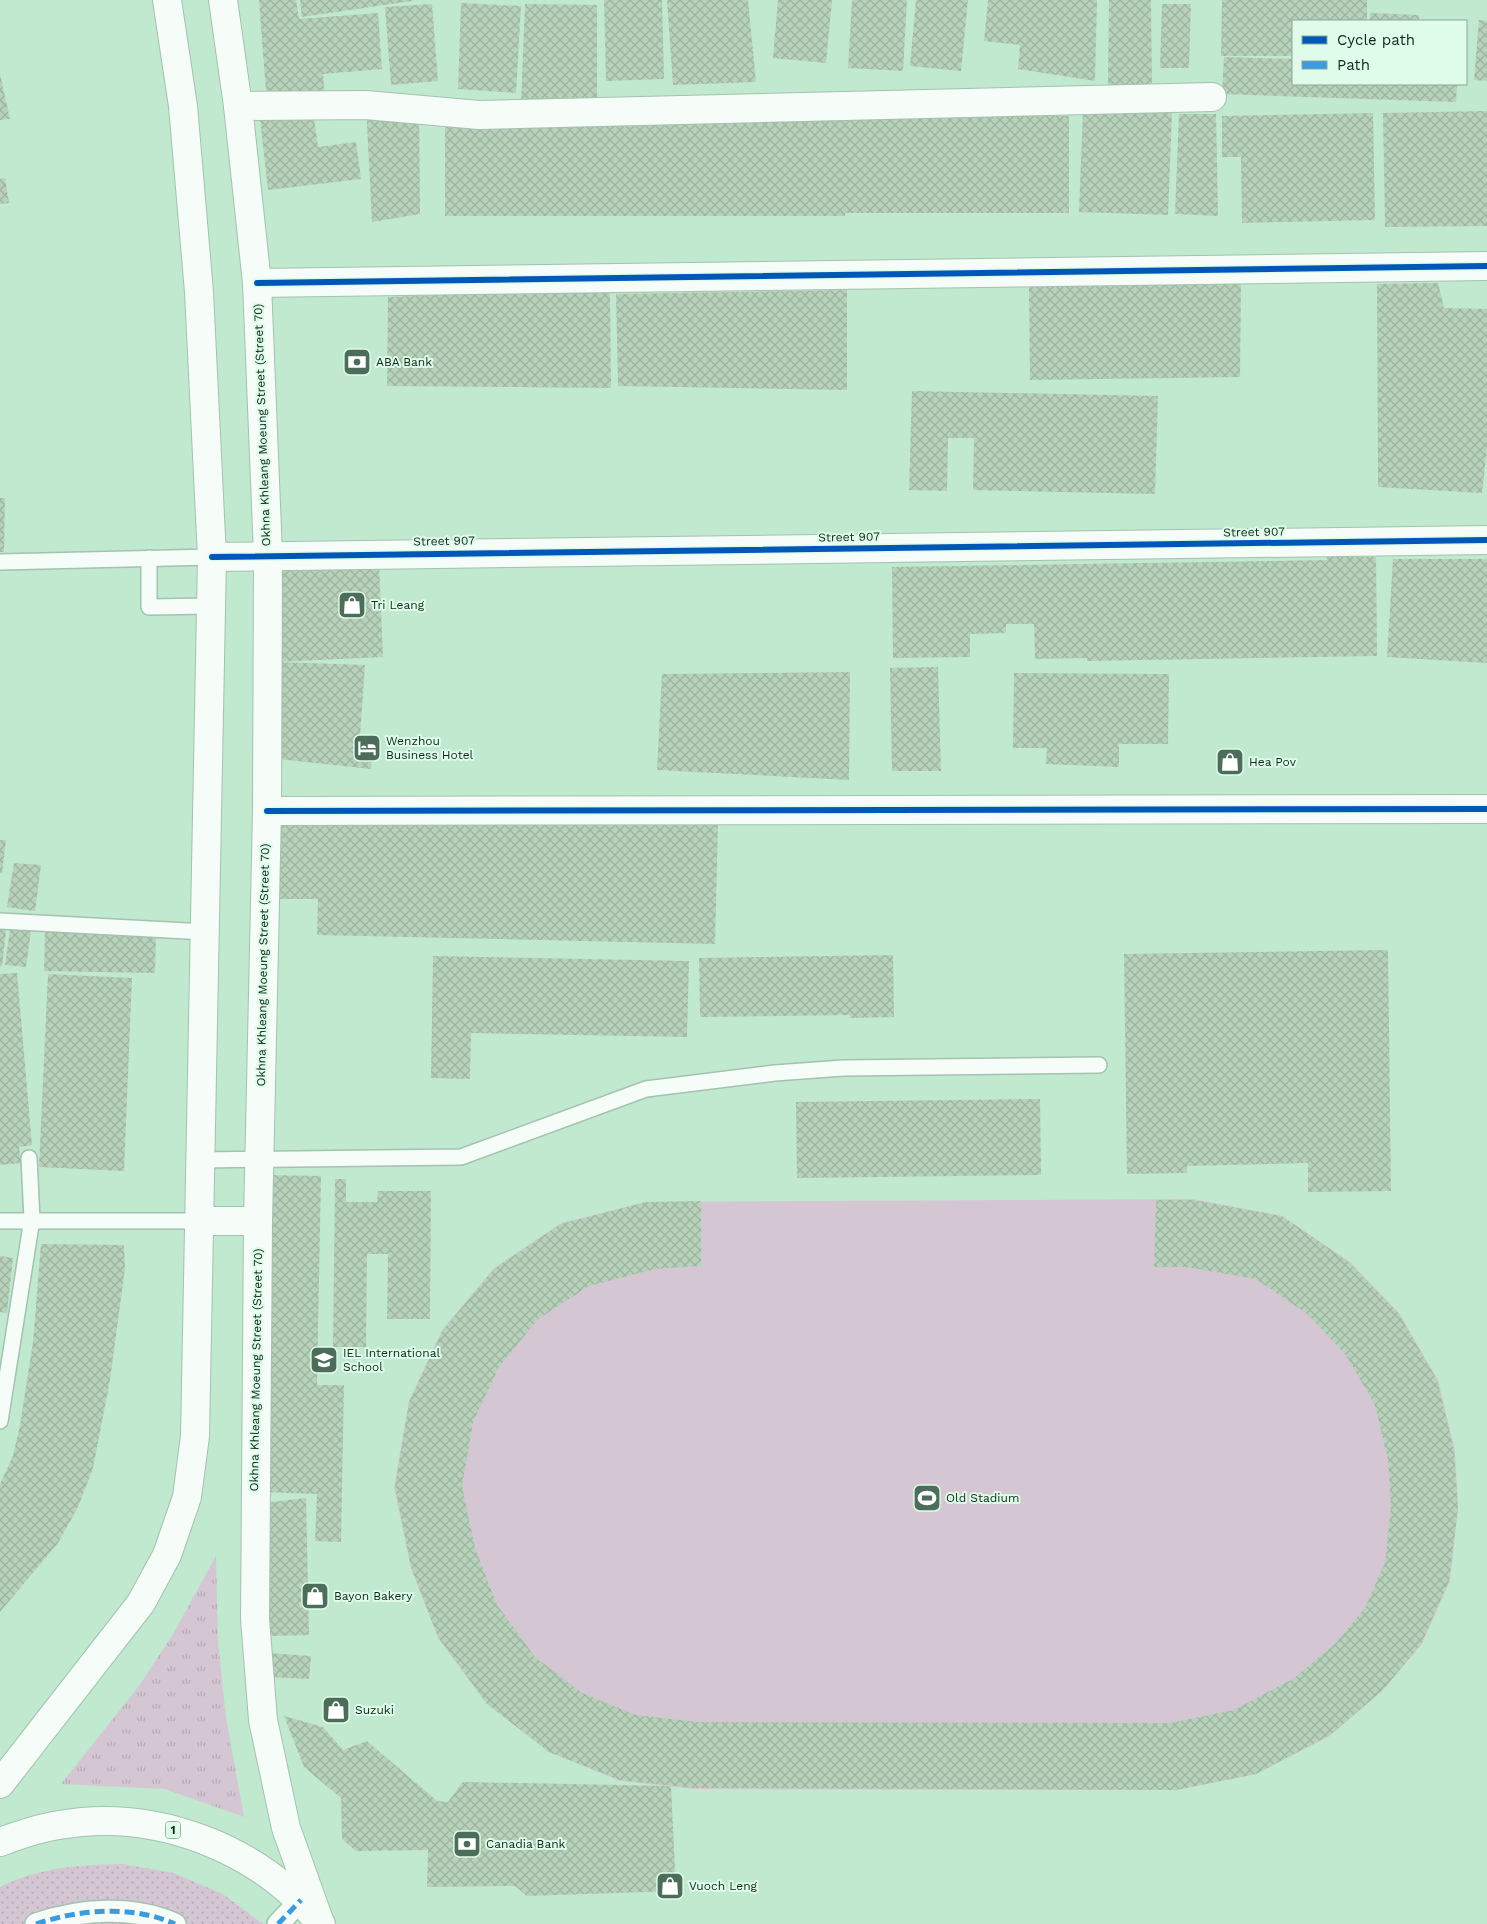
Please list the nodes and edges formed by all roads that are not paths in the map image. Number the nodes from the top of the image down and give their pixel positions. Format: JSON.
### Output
{"nodes":[{"id":1,"x":167,"y":0,"type":"edge"},
{"id":2,"x":223,"y":0,"type":"edge"},
{"id":3,"x":1212,"y":97,"type":"dead end"},
{"id":4,"x":238,"y":106,"type":"junction"},
{"id":5,"x":1487,"y":266,"type":"edge"},
{"id":6,"x":257,"y":283,"type":"junction"},
{"id":7,"x":1487,"y":540,"type":"edge"},
{"id":8,"x":268,"y":555,"type":"junction"},
{"id":9,"x":212,"y":557,"type":"junction"},
{"id":10,"x":148,"y":558,"type":"junction"},
{"id":11,"x":0,"y":562,"type":"edge"},
{"id":12,"x":211,"y":606,"type":"junction"},
{"id":13,"x":1487,"y":809,"type":"edge"},
{"id":14,"x":267,"y":811,"type":"junction"},
{"id":15,"x":0,"y":921,"type":"edge"},
{"id":16,"x":206,"y":932,"type":"junction"},
{"id":17,"x":1100,"y":1065,"type":"dead end"},
{"id":18,"x":28,"y":1158,"type":"dead end"},
{"id":19,"x":201,"y":1160,"type":"junction"},
{"id":20,"x":259,"y":1160,"type":"junction"},
{"id":21,"x":32,"y":1219,"type":"junction"},
{"id":22,"x":200,"y":1220,"type":"junction"},
{"id":23,"x":0,"y":1221,"type":"edge"},
{"id":24,"x":258,"y":1221,"type":"junction"},
{"id":25,"x":0,"y":1421,"type":"edge"},
{"id":26,"x":0,"y":1784,"type":"edge"},
{"id":27,"x":0,"y":1842,"type":"edge"},
{"id":28,"x":301,"y":1900,"type":"junction"},
{"id":29,"x":321,"y":1923,"type":"edge"},
{"id":30,"x":36,"y":1924,"type":"edge"},
{"id":31,"x":175,"y":1924,"type":"edge"},
{"id":32,"x":278,"y":1924,"type":"edge"}],
"edges":[{"from":1,"to":9,"type":"main road"},
{"from":2,"to":4,"type":"main road","name":"Okhna Khleang Moeung Street (Street 70)"},
{"from":3,"to":4,"type":"main road"},
{"from":4,"to":6,"type":"main road","name":"Okhna Khleang Moeung Street (Street 70)"},
{"from":5,"to":6,"type":"main road"},
{"from":6,"to":8,"type":"main road","name":"Okhna Khleang Moeung Street (Street 70)"},
{"from":7,"to":8,"type":"main road","name":"Street 907"},
{"from":8,"to":9,"type":"main road","name":"Street 907"},
{"from":8,"to":14,"type":"main road","name":"Okhna Khleang Moeung Street (Street 70)"},
{"from":9,"to":10,"type":"lane"},
{"from":9,"to":12,"type":"main road"},
{"from":10,"to":11,"type":"lane"},
{"from":10,"to":12,"type":"lane"},
{"from":12,"to":16,"type":"main road"},
{"from":13,"to":14,"type":"main road"},
{"from":14,"to":20,"type":"main road","name":"Okhna Khleang Moeung Street (Street 70)"},
{"from":15,"to":16,"type":"lane"},
{"from":16,"to":19,"type":"main road"},
{"from":17,"to":20,"type":"lane"},
{"from":18,"to":21,"type":"lane"},
{"from":19,"to":20,"type":"lane"},
{"from":19,"to":22,"type":"main road"},
{"from":20,"to":24,"type":"main road","name":"Okhna Khleang Moeung Street (Street 70)"},
{"from":21,"to":22,"type":"lane"},
{"from":21,"to":23,"type":"lane"},
{"from":21,"to":25,"type":"lane"},
{"from":22,"to":24,"type":"main road"},
{"from":22,"to":26,"type":"main road"},
{"from":24,"to":29,"type":"main road","name":"Okhna Khleang Moeung Street (Street 70)"},
{"from":27,"to":28,"type":"main road","number":"1"},
{"from":28,"to":29,"type":"main road","number":"1"},
{"from":28,"to":32,"type":"street"},
{"from":30,"to":31,"type":"street"}]}
